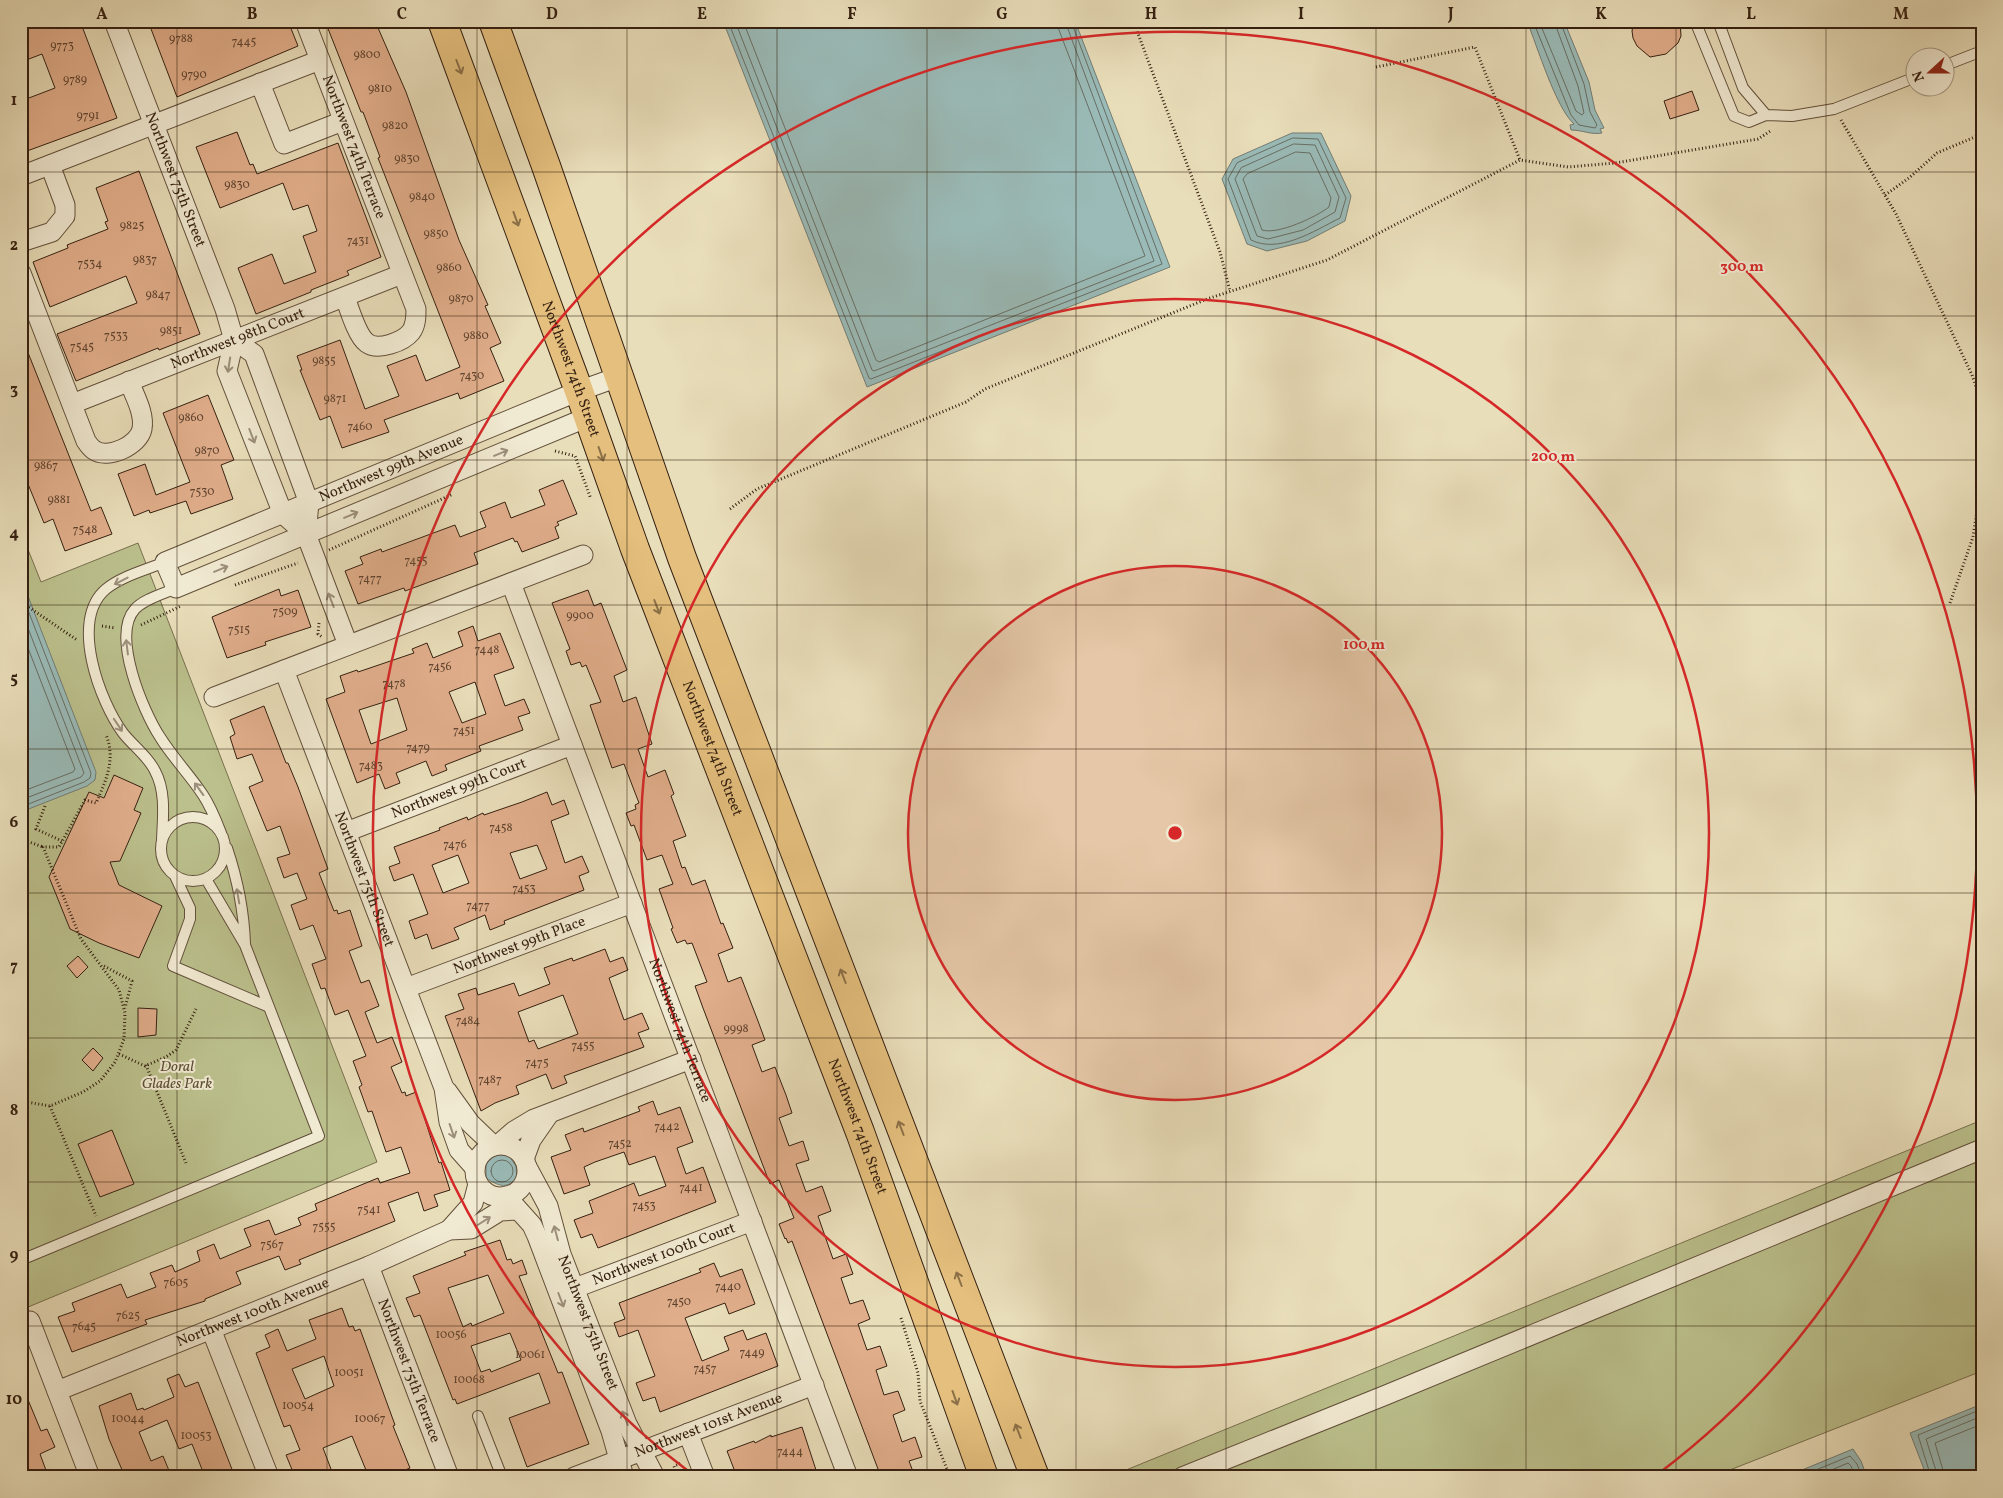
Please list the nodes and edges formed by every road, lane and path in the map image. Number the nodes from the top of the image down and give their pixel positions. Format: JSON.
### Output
{"nodes":[{"id":1,"x":114,"y":21,"type":"edge"},
{"id":2,"x":305,"y":21,"type":"edge"},
{"id":3,"x":442,"y":21,"type":"edge"},
{"id":4,"x":493,"y":21,"type":"edge"},
{"id":5,"x":1138,"y":21,"type":"edge"},
{"id":6,"x":1695,"y":21,"type":"edge"},
{"id":7,"x":1718,"y":21,"type":"edge"},
{"id":8,"x":1982,"y":51,"type":"edge"},
{"id":9,"x":320,"y":60,"type":"junction"},
{"id":10,"x":1956,"y":61,"type":"edge"},
{"id":11,"x":1376,"y":67,"type":"dead end"},
{"id":12,"x":1906,"y":81,"type":"edge"},
{"id":13,"x":260,"y":83,"type":"junction"},
{"id":14,"x":1834,"y":109,"type":"junction"},
{"id":15,"x":1766,"y":115,"type":"junction"},
{"id":16,"x":1792,"y":116,"type":"junction"},
{"id":17,"x":343,"y":121,"type":"junction"},
{"id":18,"x":154,"y":124,"type":"junction"},
{"id":19,"x":1982,"y":134,"type":"edge"},
{"id":20,"x":1520,"y":160,"type":"junction"},
{"id":21,"x":50,"y":165,"type":"junction"},
{"id":22,"x":21,"y":176,"type":"edge"},
{"id":23,"x":1885,"y":195,"type":"junction"},
{"id":24,"x":21,"y":242,"type":"edge"},
{"id":25,"x":21,"y":272,"type":"edge"},
{"id":26,"x":402,"y":274,"type":"junction"},
{"id":27,"x":1230,"y":291,"type":"junction"},
{"id":28,"x":345,"y":296,"type":"junction"},
{"id":29,"x":234,"y":340,"type":"junction"},
{"id":30,"x":618,"y":377,"type":"junction"},
{"id":31,"x":263,"y":379,"type":"junction"},
{"id":32,"x":129,"y":381,"type":"junction"},
{"id":33,"x":234,"y":390,"type":"junction"},
{"id":34,"x":579,"y":391,"type":"junction"},
{"id":35,"x":72,"y":404,"type":"junction"},
{"id":36,"x":1982,"y":404,"type":"edge"},
{"id":37,"x":588,"y":417,"type":"junction"},
{"id":38,"x":548,"y":453,"type":"dead end"},
{"id":39,"x":1982,"y":478,"type":"edge"},
{"id":40,"x":460,"y":491,"type":"dead end"},
{"id":41,"x":308,"y":503,"type":"junction"},
{"id":42,"x":593,"y":503,"type":"dead end"},
{"id":43,"x":730,"y":509,"type":"dead end"},
{"id":44,"x":283,"y":514,"type":"junction"},
{"id":45,"x":306,"y":534,"type":"junction"},
{"id":46,"x":582,"y":555,"type":"dead end"},
{"id":47,"x":314,"y":556,"type":"junction"},
{"id":48,"x":165,"y":562,"type":"junction"},
{"id":49,"x":511,"y":582,"type":"junction"},
{"id":50,"x":227,"y":588,"type":"dead end"},
{"id":51,"x":21,"y":592,"type":"edge"},
{"id":52,"x":180,"y":596,"type":"junction"},
{"id":53,"x":1950,"y":603,"type":"dead end"},
{"id":54,"x":168,"y":612,"type":"dead end"},
{"id":55,"x":79,"y":634,"type":"dead end"},
{"id":56,"x":348,"y":645,"type":"junction"},
{"id":57,"x":284,"y":670,"type":"junction"},
{"id":58,"x":214,"y":697,"type":"dead end"},
{"id":59,"x":103,"y":727,"type":"dead end"},
{"id":60,"x":572,"y":745,"type":"junction"},
{"id":61,"x":45,"y":806,"type":"dead end"},
{"id":62,"x":346,"y":832,"type":"junction"},
{"id":63,"x":221,"y":833,"type":"junction"},
{"id":64,"x":21,"y":839,"type":"edge"},
{"id":65,"x":162,"y":839,"type":"junction"},
{"id":66,"x":62,"y":841,"type":"junction"},
{"id":67,"x":225,"y":843,"type":"junction"},
{"id":68,"x":43,"y":847,"type":"junction"},
{"id":69,"x":174,"y":876,"type":"junction"},
{"id":70,"x":206,"y":880,"type":"junction"},
{"id":71,"x":632,"y":903,"type":"junction"},
{"id":72,"x":245,"y":945,"type":"junction"},
{"id":73,"x":102,"y":965,"type":"junction"},
{"id":74,"x":406,"y":988,"type":"junction"},
{"id":75,"x":269,"y":1006,"type":"junction"},
{"id":76,"x":124,"y":1009,"type":"junction"},
{"id":77,"x":196,"y":1009,"type":"dead end"},
{"id":78,"x":119,"y":1054,"type":"junction"},
{"id":79,"x":691,"y":1059,"type":"junction"},
{"id":80,"x":146,"y":1066,"type":"junction"},
{"id":81,"x":444,"y":1088,"type":"junction"},
{"id":82,"x":21,"y":1101,"type":"edge"},
{"id":83,"x":50,"y":1106,"type":"junction"},
{"id":84,"x":550,"y":1113,"type":"junction"},
{"id":85,"x":496,"y":1145,"type":"junction"},
{"id":86,"x":1982,"y":1149,"type":"edge"},
{"id":87,"x":186,"y":1163,"type":"dead end"},
{"id":88,"x":525,"y":1163,"type":"junction"},
{"id":89,"x":476,"y":1176,"type":"junction"},
{"id":90,"x":512,"y":1203,"type":"junction"},
{"id":91,"x":752,"y":1221,"type":"junction"},
{"id":92,"x":101,"y":1227,"type":"junction"},
{"id":93,"x":449,"y":1230,"type":"junction"},
{"id":94,"x":21,"y":1260,"type":"edge"},
{"id":95,"x":369,"y":1266,"type":"junction"},
{"id":96,"x":575,"y":1288,"type":"junction"},
{"id":97,"x":901,"y":1317,"type":"dead end"},
{"id":98,"x":30,"y":1321,"type":"dead end"},
{"id":99,"x":211,"y":1329,"type":"junction"},
{"id":100,"x":814,"y":1385,"type":"junction"},
{"id":101,"x":57,"y":1391,"type":"junction"},
{"id":102,"x":478,"y":1416,"type":"dead end"},
{"id":103,"x":688,"y":1433,"type":"junction"},
{"id":104,"x":642,"y":1451,"type":"junction"},
{"id":105,"x":622,"y":1468,"type":"edge"},
{"id":106,"x":593,"y":1473,"type":"edge"},
{"id":107,"x":90,"y":1477,"type":"edge"},
{"id":108,"x":269,"y":1477,"type":"edge"},
{"id":109,"x":449,"y":1477,"type":"edge"},
{"id":110,"x":502,"y":1477,"type":"edge"},
{"id":111,"x":574,"y":1477,"type":"edge"},
{"id":112,"x":655,"y":1477,"type":"edge"},
{"id":113,"x":705,"y":1477,"type":"edge"},
{"id":114,"x":848,"y":1477,"type":"edge"},
{"id":115,"x":950,"y":1477,"type":"edge"},
{"id":116,"x":984,"y":1477,"type":"edge"},
{"id":117,"x":1035,"y":1477,"type":"edge"},
{"id":118,"x":1182,"y":1477,"type":"edge"}],
"edges":[{"from":1,"to":18,"type":"street","name":"Northwest 75th Street"},
{"from":2,"to":9,"type":"street","name":"Northwest 74th Terrace"},
{"from":3,"to":34,"type":"main road","name":"Northwest 74th Street","one_way":true},
{"from":4,"to":30,"type":"main road"},
{"from":5,"to":27,"type":"path"},
{"from":6,"to":15,"type":"lane"},
{"from":7,"to":15,"type":"lane"},
{"from":8,"to":10,"type":"lane"},
{"from":9,"to":13,"type":"street"},
{"from":9,"to":17,"type":"street","name":"Northwest 74th Terrace"},
{"from":11,"to":20,"type":"path"},
{"from":12,"to":14,"type":"lane"},
{"from":13,"to":17,"type":"street"},
{"from":13,"to":18,"type":"street"},
{"from":14,"to":16,"type":"lane"},
{"from":14,"to":23,"type":"path"},
{"from":15,"to":16,"type":"lane"},
{"from":16,"to":20,"type":"path"},
{"from":17,"to":26,"type":"street","name":"Northwest 74th Terrace"},
{"from":18,"to":21,"type":"street"},
{"from":18,"to":29,"type":"street","name":"Northwest 75th Street"},
{"from":19,"to":23,"type":"path"},
{"from":20,"to":27,"type":"path"},
{"from":21,"to":22,"type":"street"},
{"from":21,"to":24,"type":"street"},
{"from":23,"to":36,"type":"path"},
{"from":25,"to":35,"type":"street"},
{"from":26,"to":28,"type":"street","name":"Northwest 98th Court"},
{"from":26,"to":28,"type":"street"},
{"from":27,"to":43,"type":"path"},
{"from":28,"to":29,"type":"street","name":"Northwest 98th Court"},
{"from":29,"to":31,"type":"street","name":"Northwest 75th Street"},
{"from":29,"to":32,"type":"street","name":"Northwest 98th Court"},
{"from":29,"to":33,"type":"street","name":"Northwest 75th Street","one_way":true},
{"from":30,"to":34,"type":"street","name":"Northwest 99th Avenue"},
{"from":117,"to":30,"type":"main road","one_way":true},
{"from":31,"to":33,"type":"street"},
{"from":31,"to":41,"type":"street","name":"Northwest 75th Street"},
{"from":32,"to":35,"type":"street","name":"Northwest 98th Court"},
{"from":32,"to":35,"type":"street"},
{"from":33,"to":44,"type":"street","name":"Northwest 75th Street","one_way":true},
{"from":34,"to":37,"type":"main road","name":"Northwest 74th Street"},
{"from":34,"to":41,"type":"street","name":"Northwest 99th Avenue"},
{"from":45,"to":37,"type":"street","name":"Northwest 99th Avenue","one_way":true},
{"from":37,"to":116,"type":"main road","name":"Northwest 74th Street","one_way":true},
{"from":38,"to":42,"type":"path"},
{"from":39,"to":53,"type":"path"},
{"from":40,"to":47,"type":"path"},
{"from":41,"to":44,"type":"street","name":"Northwest 99th Avenue"},
{"from":41,"to":45,"type":"street","name":"Northwest 75th Street"},
{"from":44,"to":45,"type":"street","name":"Northwest 75th Street"},
{"from":44,"to":48,"type":"street","name":"Northwest 99th Avenue"},
{"from":45,"to":47,"type":"street","name":"Northwest 75th Street"},
{"from":52,"to":45,"type":"street","name":"Northwest 99th Avenue","one_way":true},
{"from":46,"to":49,"type":"street"},
{"from":47,"to":50,"type":"path"},
{"from":56,"to":47,"type":"street","name":"Northwest 75th Street","one_way":true},
{"from":48,"to":52,"type":"street"},
{"from":48,"to":65,"type":"lane","one_way":true},
{"from":49,"to":56,"type":"street"},
{"from":49,"to":60,"type":"street","name":"Northwest 74th Terrace"},
{"from":51,"to":55,"type":"path"},
{"from":52,"to":54,"type":"path"},
{"from":63,"to":52,"type":"lane","one_way":true},
{"from":56,"to":57,"type":"street"},
{"from":57,"to":58,"type":"street"},
{"from":57,"to":62,"type":"street","name":"Northwest 75th Street"},
{"from":59,"to":66,"type":"path"},
{"from":60,"to":62,"type":"street","name":"Northwest 99th Court"},
{"from":60,"to":71,"type":"street","name":"Northwest 74th Terrace"},
{"from":61,"to":66,"type":"path"},
{"from":62,"to":74,"type":"street","name":"Northwest 75th Street"},
{"from":63,"to":65,"type":"lane"},
{"from":63,"to":67,"type":"lane"},
{"from":64,"to":68,"type":"path"},
{"from":65,"to":69,"type":"lane"},
{"from":66,"to":68,"type":"path"},
{"from":67,"to":70,"type":"lane"},
{"from":72,"to":67,"type":"lane","one_way":true},
{"from":68,"to":73,"type":"path"},
{"from":69,"to":70,"type":"lane"},
{"from":69,"to":75,"type":"lane"},
{"from":70,"to":72,"type":"lane"},
{"from":71,"to":74,"type":"street","name":"Northwest 99th Place"},
{"from":71,"to":79,"type":"street","name":"Northwest 74th Terrace"},
{"from":72,"to":75,"type":"lane"},
{"from":73,"to":76,"type":"path"},
{"from":73,"to":76,"type":"path"},
{"from":74,"to":81,"type":"street","name":"Northwest 75th Street"},
{"from":75,"to":92,"type":"lane"},
{"from":76,"to":78,"type":"path"},
{"from":77,"to":80,"type":"path"},
{"from":78,"to":80,"type":"path"},
{"from":78,"to":83,"type":"path"},
{"from":79,"to":84,"type":"street"},
{"from":79,"to":91,"type":"street","name":"Northwest 74th Terrace"},
{"from":80,"to":87,"type":"path"},
{"from":81,"to":85,"type":"street","name":"Northwest 75th Street"},
{"from":81,"to":89,"type":"street","name":"Northwest 75th Street","one_way":true},
{"from":82,"to":83,"type":"path"},
{"from":83,"to":92,"type":"path"},
{"from":84,"to":85,"type":"street"},
{"from":84,"to":88,"type":"street"},
{"from":85,"to":88,"type":"street"},
{"from":85,"to":89,"type":"street"},
{"from":86,"to":118,"type":"street"},
{"from":88,"to":90,"type":"street"},
{"from":96,"to":88,"type":"street","name":"Northwest 75th Street","one_way":true},
{"from":89,"to":90,"type":"street"},
{"from":89,"to":93,"type":"street","name":"Northwest 100th Avenue"},
{"from":93,"to":90,"type":"street","name":"Northwest 100th Avenue","one_way":true},
{"from":90,"to":105,"type":"street","name":"Northwest 75th Street","one_way":true},
{"from":91,"to":96,"type":"street","name":"Northwest 100th Court"},
{"from":91,"to":100,"type":"street","name":"Northwest 74th Terrace"},
{"from":92,"to":94,"type":"lane"},
{"from":93,"to":95,"type":"street","name":"Northwest 100th Avenue"},
{"from":95,"to":99,"type":"street","name":"Northwest 100th Avenue"},
{"from":95,"to":109,"type":"street","name":"Northwest 75th Terrace"},
{"from":104,"to":96,"type":"street","name":"Northwest 75th Street","one_way":true},
{"from":97,"to":115,"type":"path"},
{"from":98,"to":101,"type":"street"},
{"from":99,"to":101,"type":"street","name":"Northwest 100th Avenue"},
{"from":99,"to":108,"type":"street"},
{"from":100,"to":103,"type":"street","name":"Northwest 101st Avenue"},
{"from":100,"to":114,"type":"street","name":"Northwest 74th Terrace"},
{"from":101,"to":107,"type":"street"},
{"from":102,"to":110,"type":"lane"},
{"from":103,"to":104,"type":"street","name":"Northwest 101st Avenue"},
{"from":103,"to":113,"type":"street"},
{"from":104,"to":105,"type":"street","name":"Northwest 101st Avenue"},
{"from":104,"to":112,"type":"street","name":"Northwest 75th Street"},
{"from":105,"to":106,"type":"street","name":"Northwest 101st Avenue"},
{"from":106,"to":111,"type":"street","name":"Northwest 101st Avenue"}]}
